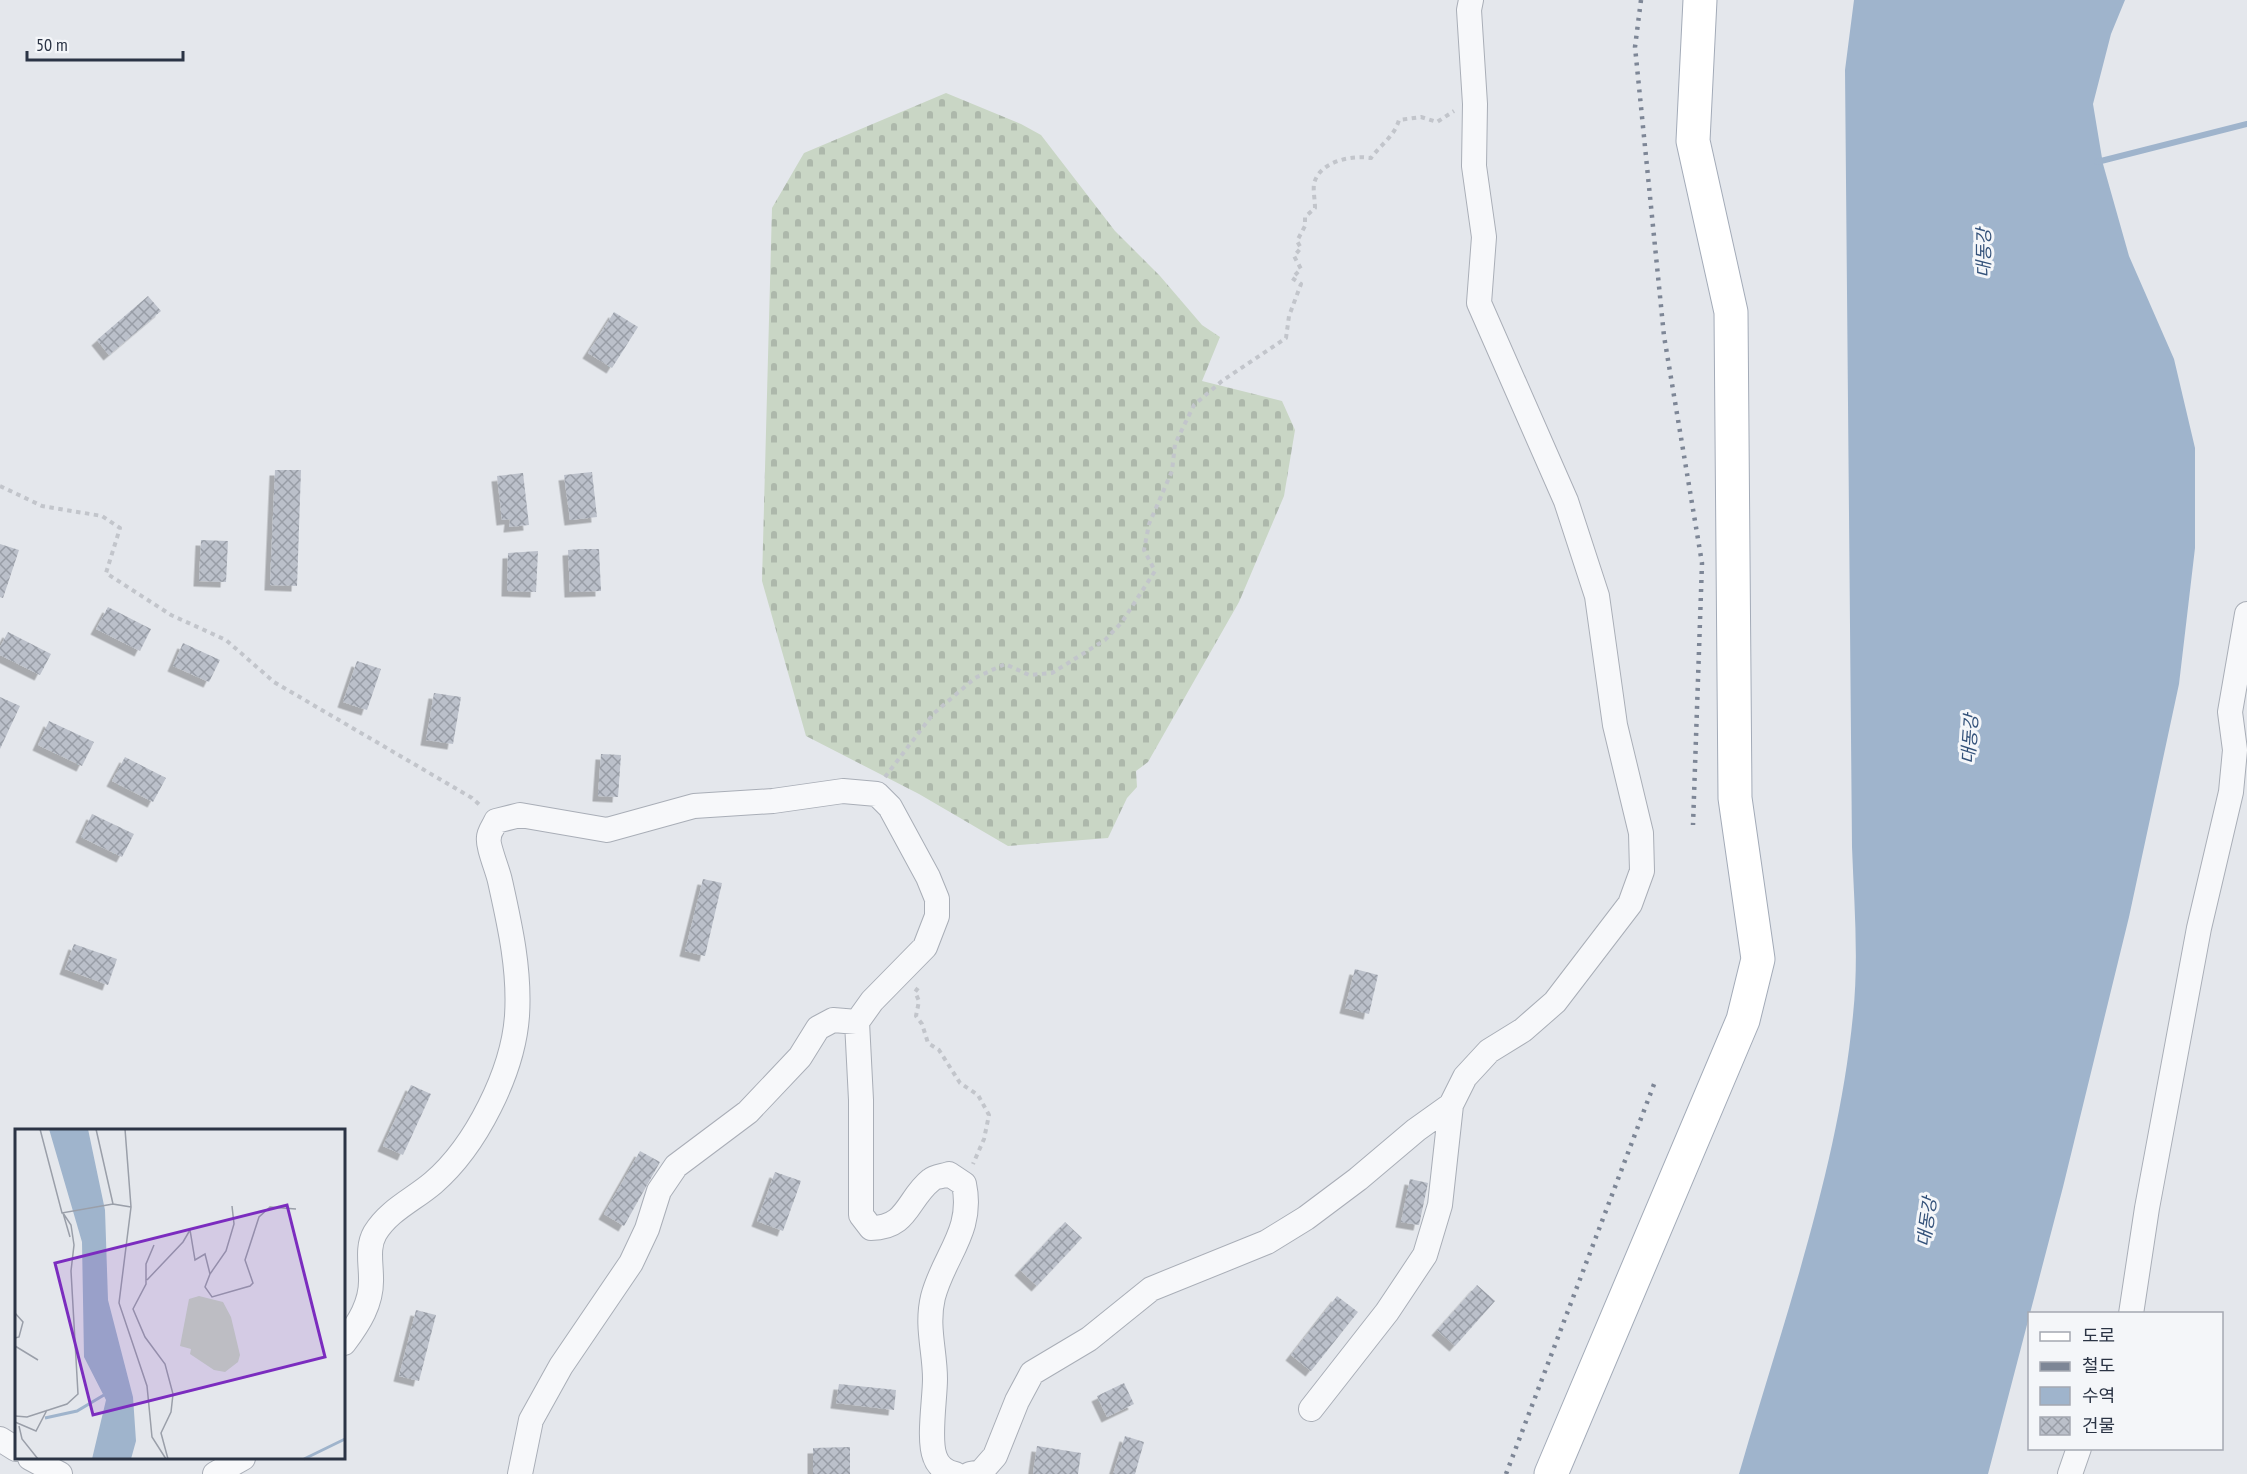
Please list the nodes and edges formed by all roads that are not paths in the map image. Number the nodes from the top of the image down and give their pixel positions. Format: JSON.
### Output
{"nodes":[{"id":1,"x":1471,"y":0,"type":"edge"},
{"id":2,"x":1700,"y":0,"type":"edge"},
{"id":3,"x":2247,"y":614,"type":"edge"},
{"id":4,"x":857,"y":1022,"type":"junction"},
{"id":5,"x":1451,"y":1105,"type":"junction"},
{"id":6,"x":2131,"y":1312,"type":"edge"},
{"id":7,"x":345,"y":1341,"type":"edge"},
{"id":8,"x":1311,"y":1409,"type":"dead end"},
{"id":9,"x":0,"y":1439,"type":"edge"},
{"id":10,"x":15,"y":1448,"type":"edge"},
{"id":11,"x":2079,"y":1450,"type":"edge"},
{"id":12,"x":32,"y":1459,"type":"edge"},
{"id":13,"x":241,"y":1459,"type":"edge"},
{"id":14,"x":60,"y":1474,"type":"edge"},
{"id":15,"x":215,"y":1474,"type":"edge"},
{"id":16,"x":520,"y":1474,"type":"edge"},
{"id":17,"x":955,"y":1474,"type":"edge"},
{"id":18,"x":970,"y":1474,"type":"edge"},
{"id":19,"x":1551,"y":1474,"type":"edge"},
{"id":20,"x":2070,"y":1474,"type":"edge"}],
"edges":[{"from":1,"to":5,"type":"street"},
{"from":2,"to":19,"type":"main road"},
{"from":3,"to":6,"type":"street"},
{"from":4,"to":7,"type":"street"},
{"from":4,"to":16,"type":"street"},
{"from":4,"to":17,"type":"street"},
{"from":5,"to":8,"type":"street"},
{"from":5,"to":18,"type":"street"},
{"from":9,"to":10,"type":"street"},
{"from":11,"to":20,"type":"street"},
{"from":12,"to":14,"type":"street"},
{"from":13,"to":15,"type":"street"}]}
